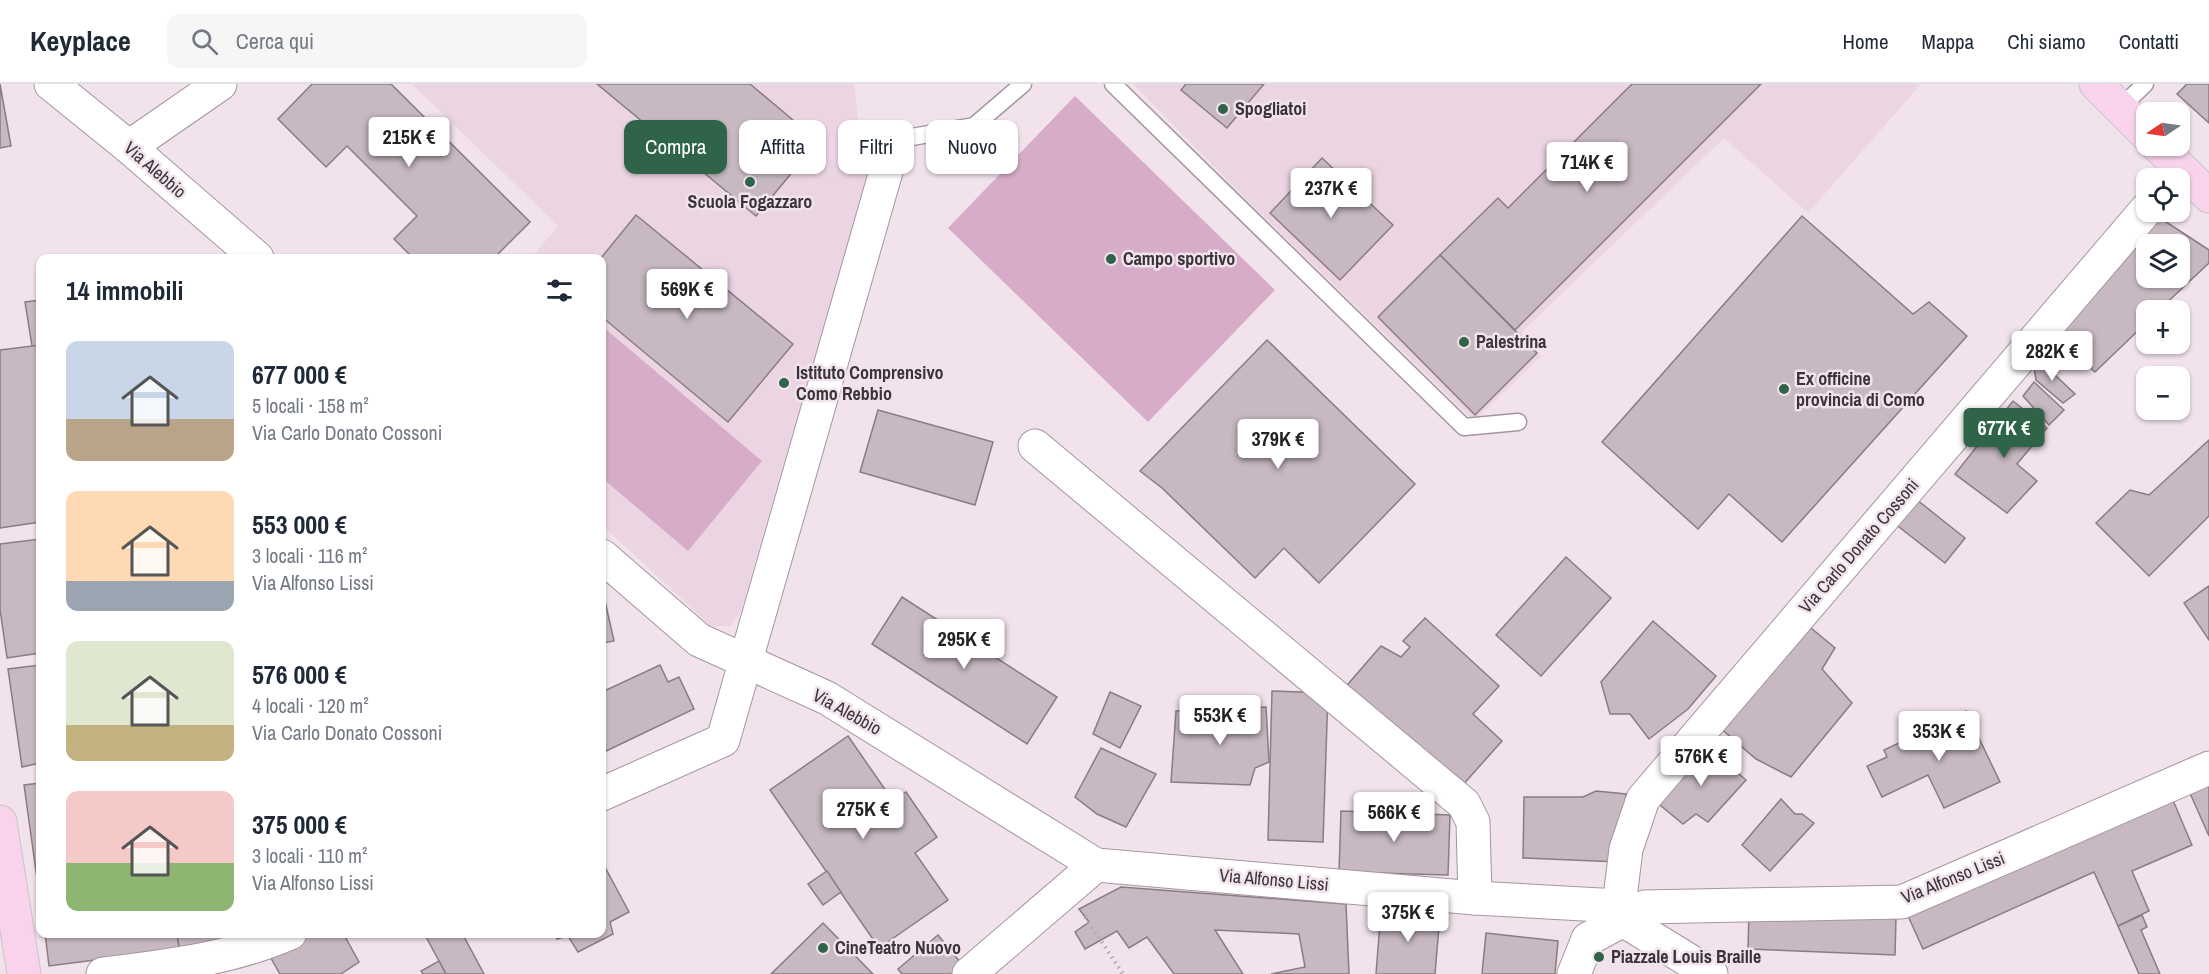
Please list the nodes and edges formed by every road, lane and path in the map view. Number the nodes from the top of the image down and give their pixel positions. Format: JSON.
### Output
{"nodes":[{"id":1,"x":51,"y":84,"type":"edge"},
{"id":2,"x":220,"y":84,"type":"edge"},
{"id":3,"x":1023,"y":84,"type":"edge"},
{"id":4,"x":1113,"y":84,"type":"edge"},
{"id":5,"x":2096,"y":84,"type":"edge"},
{"id":6,"x":2145,"y":84,"type":"edge"},
{"id":7,"x":2120,"y":108,"type":"junction"},
{"id":8,"x":2136,"y":124,"type":"edge"},
{"id":9,"x":914,"y":137,"type":"edge"},
{"id":10,"x":129,"y":147,"type":"junction"},
{"id":11,"x":885,"y":174,"type":"edge"},
{"id":12,"x":2190,"y":183,"type":"edge"},
{"id":13,"x":2209,"y":196,"type":"edge"},
{"id":14,"x":2136,"y":222,"type":"edge"},
{"id":15,"x":252,"y":254,"type":"edge"},
{"id":16,"x":1518,"y":422,"type":"dead end"},
{"id":17,"x":1035,"y":446,"type":"dead end"},
{"id":18,"x":606,"y":559,"type":"edge"},
{"id":19,"x":744,"y":661,"type":"junction"},
{"id":20,"x":2209,"y":768,"type":"edge"},
{"id":21,"x":606,"y":792,"type":"edge"},
{"id":22,"x":0,"y":822,"type":"edge"},
{"id":23,"x":1096,"y":865,"type":"junction"},
{"id":24,"x":1063,"y":892,"type":"junction"},
{"id":25,"x":1476,"y":898,"type":"junction"},
{"id":26,"x":1629,"y":911,"type":"junction"},
{"id":27,"x":279,"y":938,"type":"edge"},
{"id":28,"x":24,"y":974,"type":"edge"},
{"id":29,"x":103,"y":974,"type":"edge"},
{"id":30,"x":969,"y":974,"type":"edge"},
{"id":31,"x":1123,"y":974,"type":"edge"},
{"id":32,"x":1574,"y":974,"type":"edge"},
{"id":33,"x":1711,"y":974,"type":"edge"}],
"edges":[{"from":1,"to":10,"type":"street","name":"Via Alebbio"},
{"from":2,"to":10,"type":"street"},
{"from":3,"to":9,"type":"lane"},
{"from":4,"to":16,"type":"lane"},
{"from":5,"to":7,"type":"main road"},
{"from":6,"to":7,"type":"lane"},
{"from":7,"to":8,"type":"main road"},
{"from":10,"to":15,"type":"street","name":"Via Alebbio"},
{"from":11,"to":19,"type":"street"},
{"from":12,"to":13,"type":"main road"},
{"from":14,"to":26,"type":"street","name":"Via Carlo Donato Cossoni"},
{"from":17,"to":25,"type":"street"},
{"from":18,"to":19,"type":"street","name":"Via Alebbio"},
{"from":19,"to":21,"type":"street"},
{"from":19,"to":23,"type":"street","name":"Via Alebbio"},
{"from":20,"to":26,"type":"street","name":"Via Alfonso Lissi"},
{"from":22,"to":28,"type":"main road"},
{"from":23,"to":24,"type":"street"},
{"from":23,"to":25,"type":"street","name":"Via Alfonso Lissi"},
{"from":24,"to":30,"type":"street"},
{"from":24,"to":31,"type":"path"},
{"from":25,"to":26,"type":"street","name":"Via Alfonso Lissi"},
{"from":26,"to":32,"type":"street"},
{"from":26,"to":33,"type":"street"},
{"from":27,"to":29,"type":"street"}]}
